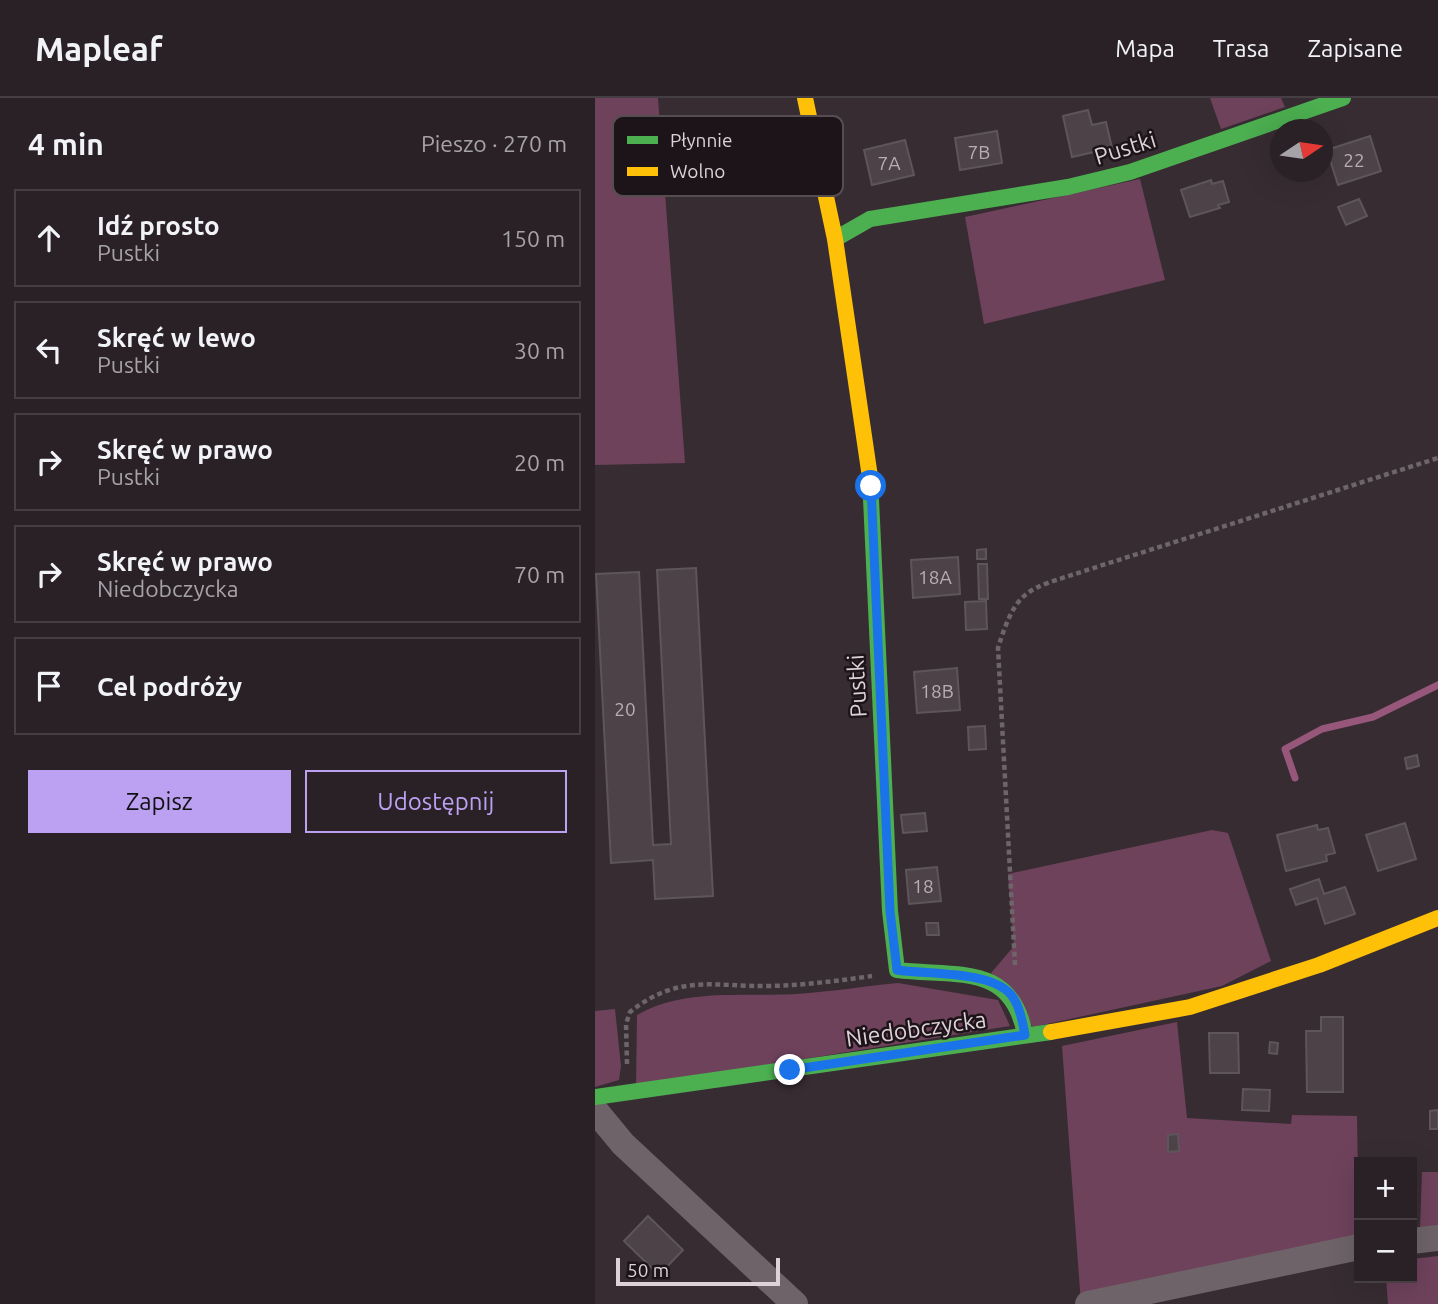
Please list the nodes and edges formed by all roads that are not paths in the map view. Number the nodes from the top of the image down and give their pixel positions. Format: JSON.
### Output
{"nodes":[{"id":1,"x":805,"y":98,"type":"edge"},
{"id":2,"x":1343,"y":98,"type":"edge"},
{"id":3,"x":809,"y":116,"type":"edge"},
{"id":4,"x":826,"y":196,"type":"edge"},
{"id":5,"x":835,"y":239,"type":"junction"},
{"id":6,"x":1438,"y":918,"type":"edge"},
{"id":7,"x":1025,"y":1035,"type":"junction"},
{"id":8,"x":595,"y":1097,"type":"edge"},
{"id":9,"x":595,"y":1110,"type":"edge"},
{"id":10,"x":1438,"y":1238,"type":"edge"},
{"id":11,"x":1417,"y":1240,"type":"edge"},
{"id":12,"x":1354,"y":1248,"type":"edge"},
{"id":13,"x":795,"y":1304,"type":"edge"},
{"id":14,"x":1088,"y":1304,"type":"edge"}],
"edges":[{"from":1,"to":3,"type":"street","name":"Pustki"},
{"from":2,"to":5,"type":"street","name":"Pustki"},
{"from":4,"to":5,"type":"street","name":"Pustki"},
{"from":5,"to":7,"type":"street","name":"Pustki"},
{"from":6,"to":7,"type":"street","name":"Niedobczycka"},
{"from":7,"to":8,"type":"street","name":"Niedobczycka"},
{"from":9,"to":13,"type":"street"},
{"from":10,"to":11,"type":"street"},
{"from":12,"to":14,"type":"street"}]}
